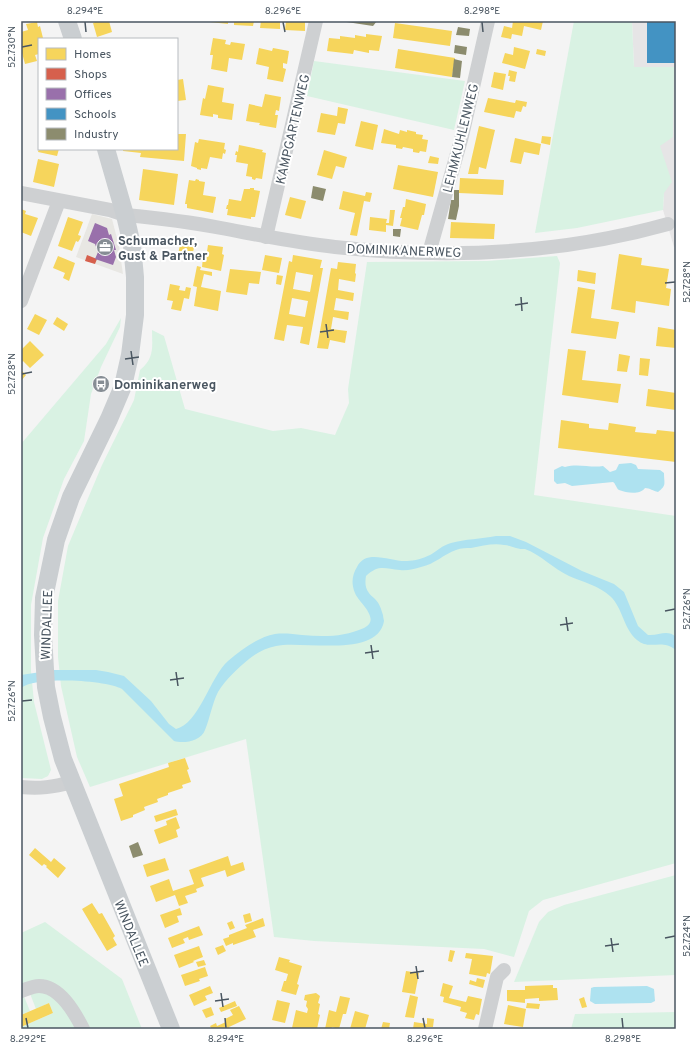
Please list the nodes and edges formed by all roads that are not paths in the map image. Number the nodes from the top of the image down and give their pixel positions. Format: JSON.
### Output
{"nodes":[{"id":1,"x":67,"y":21,"type":"edge"},
{"id":2,"x":316,"y":21,"type":"edge"},
{"id":3,"x":488,"y":21,"type":"edge"},
{"id":4,"x":73,"y":38,"type":"edge"},
{"id":5,"x":106,"y":150,"type":"edge"},
{"id":6,"x":21,"y":193,"type":"edge"},
{"id":7,"x":59,"y":201,"type":"junction"},
{"id":8,"x":125,"y":215,"type":"junction"},
{"id":9,"x":668,"y":224,"type":"dead end"},
{"id":10,"x":266,"y":237,"type":"junction"},
{"id":11,"x":429,"y":253,"type":"junction"},
{"id":12,"x":21,"y":301,"type":"edge"},
{"id":13,"x":72,"y":782,"type":"junction"},
{"id":14,"x":21,"y":787,"type":"edge"},
{"id":15,"x":504,"y":970,"type":"dead end"},
{"id":16,"x":21,"y":991,"type":"edge"},
{"id":17,"x":83,"y":1029,"type":"edge"},
{"id":18,"x":170,"y":1029,"type":"edge"},
{"id":19,"x":485,"y":1029,"type":"edge"}],
"edges":[{"from":1,"to":4,"type":"main road"},
{"from":2,"to":10,"type":"street","name":"KAMPGARTENWEG"},
{"from":3,"to":11,"type":"street","name":"LEHMKUHLENWEG"},
{"from":5,"to":8,"type":"main road","name":"WINDALLEE"},
{"from":6,"to":7,"type":"street","name":"DOMINIKANERWEG"},
{"from":7,"to":8,"type":"street","name":"DOMINIKANERWEG"},
{"from":7,"to":12,"type":"street"},
{"from":8,"to":10,"type":"street","name":"DOMINIKANERWEG"},
{"from":8,"to":13,"type":"main road","name":"WINDALLEE"},
{"from":9,"to":11,"type":"street","name":"DOMINIKANERWEG"},
{"from":10,"to":11,"type":"street","name":"DOMINIKANERWEG"},
{"from":13,"to":14,"type":"street"},
{"from":13,"to":18,"type":"main road","name":"WINDALLEE"},
{"from":15,"to":19,"type":"street"},
{"from":16,"to":17,"type":"street"}]}
